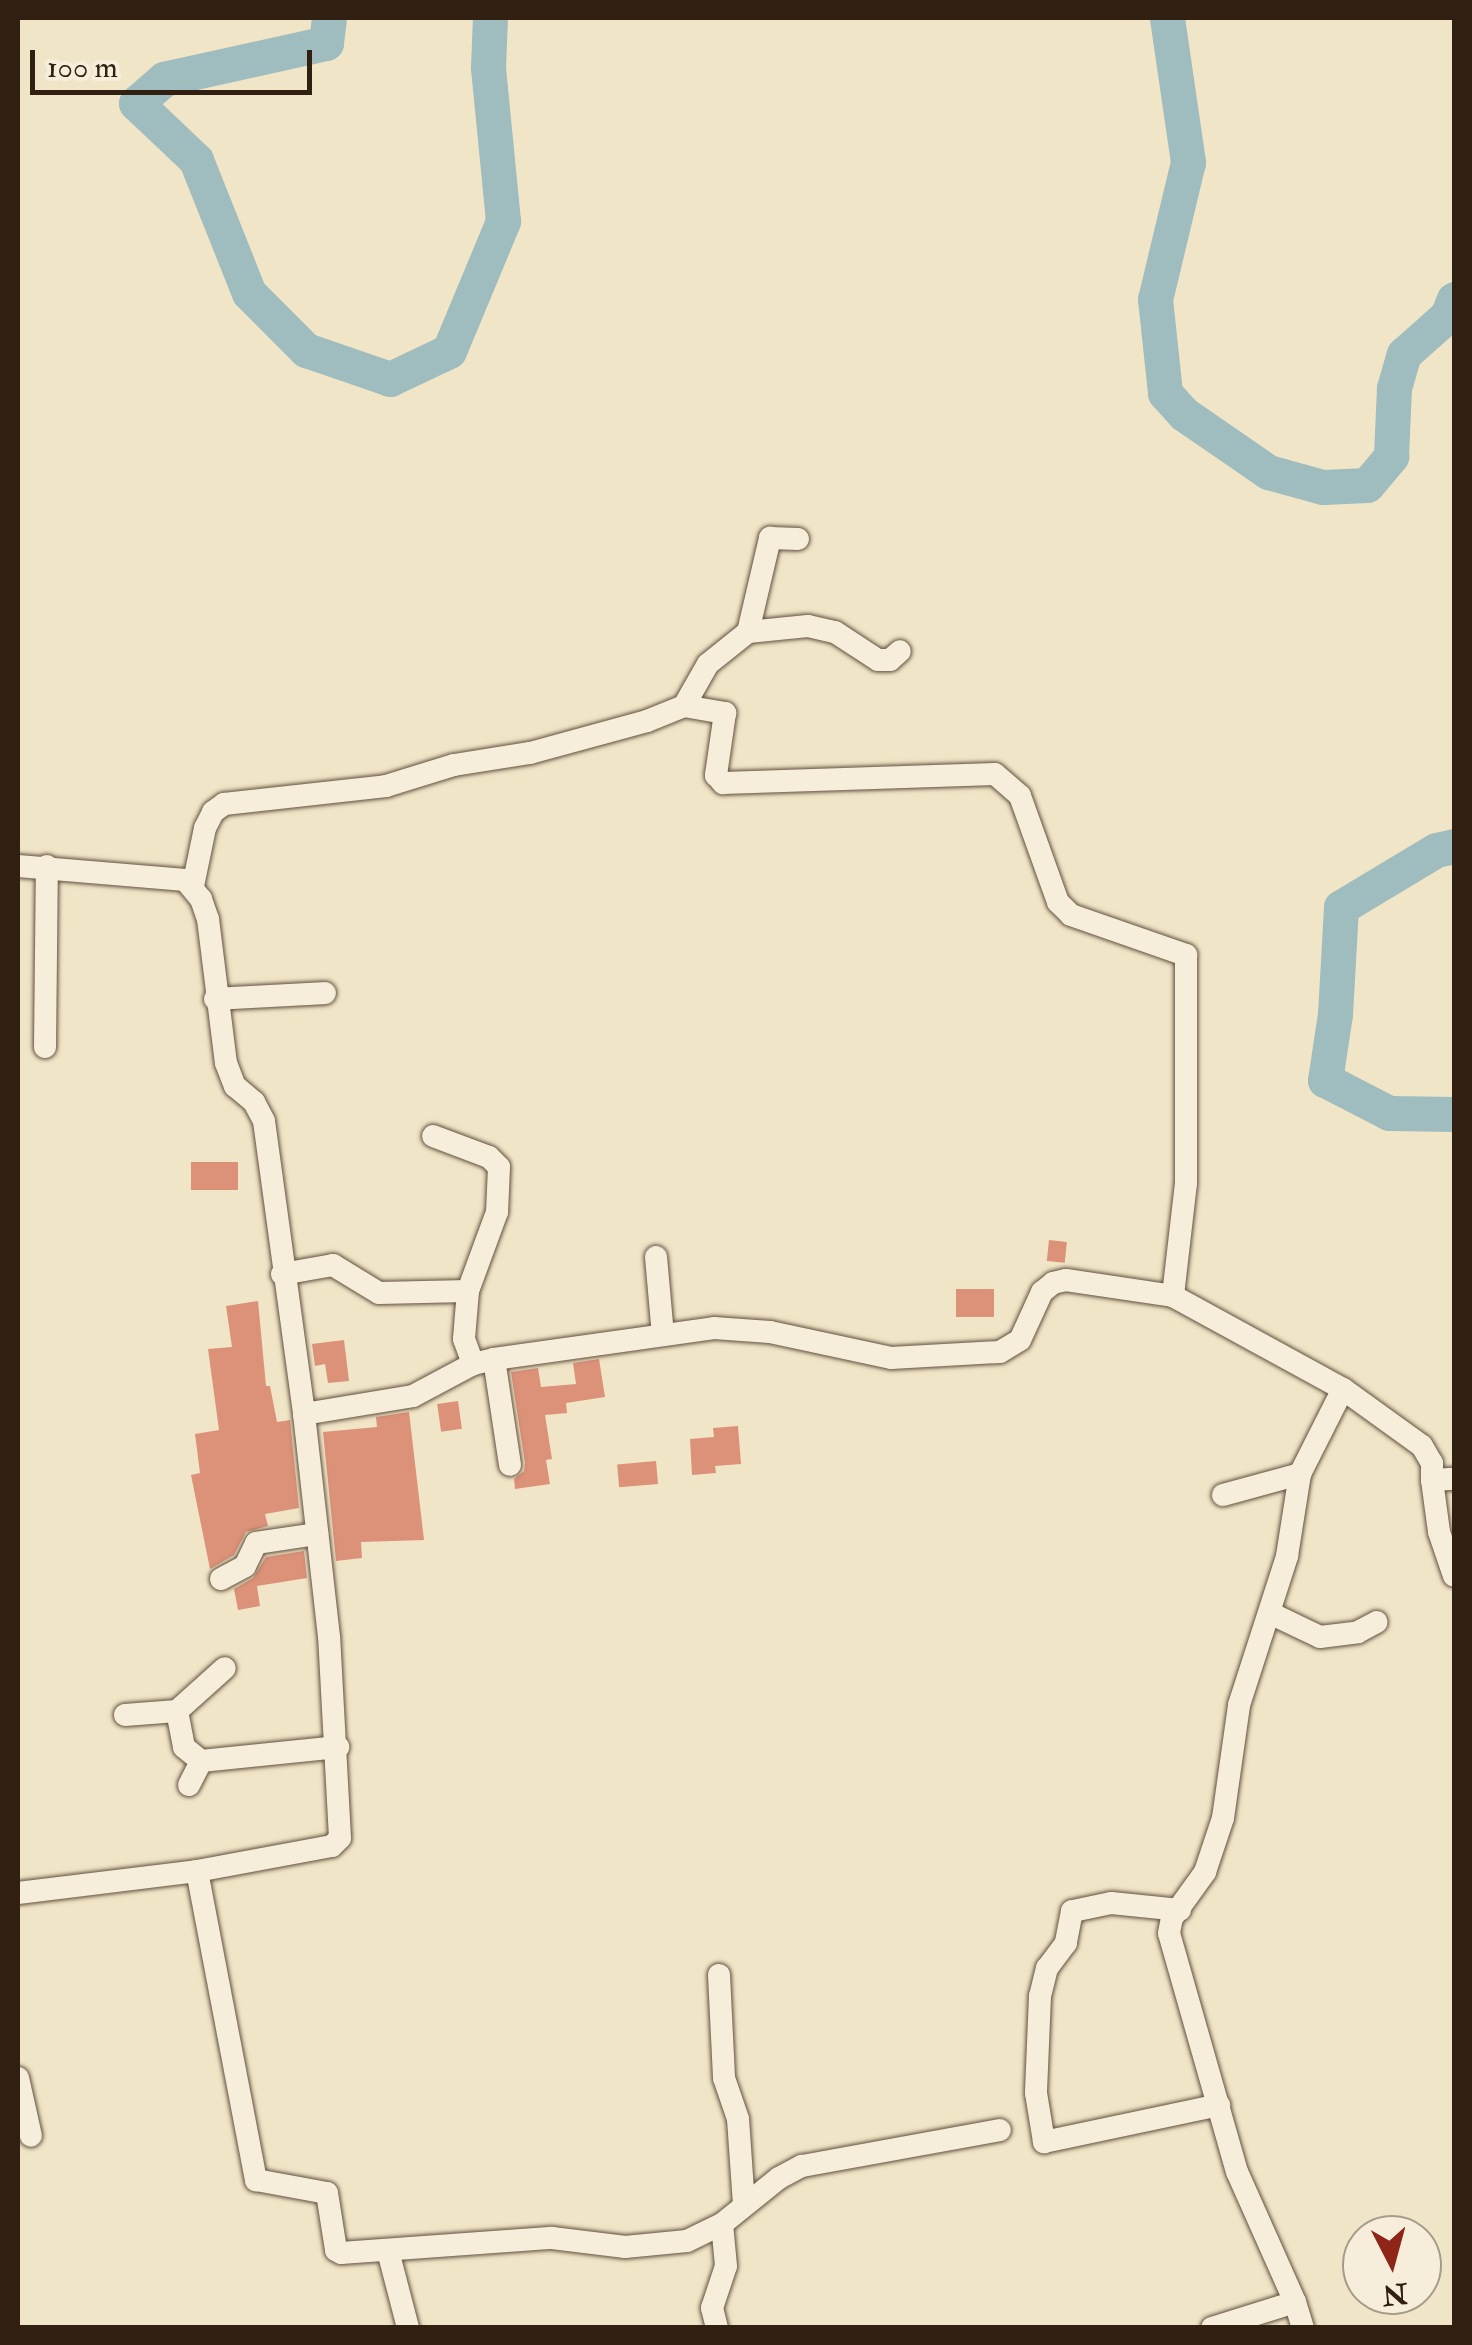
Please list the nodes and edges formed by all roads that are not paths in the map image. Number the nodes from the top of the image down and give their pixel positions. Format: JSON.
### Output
{"nodes":[{"id":1,"x":798,"y":539,"type":"dead end"},
{"id":2,"x":748,"y":632,"type":"junction"},
{"id":3,"x":900,"y":651,"type":"dead end"},
{"id":4,"x":684,"y":706,"type":"junction"},
{"id":5,"x":18,"y":866,"type":"edge"},
{"id":6,"x":47,"y":866,"type":"junction"},
{"id":7,"x":192,"y":886,"type":"junction"},
{"id":8,"x":324,"y":993,"type":"dead end"},
{"id":9,"x":215,"y":999,"type":"junction"},
{"id":10,"x":45,"y":1046,"type":"dead end"},
{"id":11,"x":434,"y":1136,"type":"dead end"},
{"id":12,"x":656,"y":1257,"type":"dead end"},
{"id":13,"x":282,"y":1274,"type":"junction"},
{"id":14,"x":468,"y":1291,"type":"junction"},
{"id":15,"x":1173,"y":1296,"type":"junction"},
{"id":16,"x":663,"y":1335,"type":"junction"},
{"id":17,"x":484,"y":1362,"type":"junction"},
{"id":18,"x":1343,"y":1389,"type":"junction"},
{"id":19,"x":304,"y":1414,"type":"junction"},
{"id":20,"x":510,"y":1465,"type":"dead end"},
{"id":21,"x":1300,"y":1474,"type":"junction"},
{"id":22,"x":1443,"y":1480,"type":"edge"},
{"id":23,"x":1223,"y":1495,"type":"dead end"},
{"id":24,"x":316,"y":1534,"type":"junction"},
{"id":25,"x":1454,"y":1576,"type":"edge"},
{"id":26,"x":221,"y":1579,"type":"dead end"},
{"id":27,"x":1272,"y":1614,"type":"junction"},
{"id":28,"x":1378,"y":1622,"type":"dead end"},
{"id":29,"x":225,"y":1668,"type":"dead end"},
{"id":30,"x":177,"y":1711,"type":"junction"},
{"id":31,"x":125,"y":1715,"type":"dead end"},
{"id":32,"x":338,"y":1747,"type":"junction"},
{"id":33,"x":200,"y":1761,"type":"junction"},
{"id":34,"x":189,"y":1785,"type":"dead end"},
{"id":35,"x":197,"y":1871,"type":"junction"},
{"id":36,"x":18,"y":1893,"type":"edge"},
{"id":37,"x":1180,"y":1910,"type":"junction"},
{"id":38,"x":718,"y":1975,"type":"dead end"},
{"id":39,"x":18,"y":2078,"type":"edge"},
{"id":40,"x":1218,"y":2106,"type":"junction"},
{"id":41,"x":1000,"y":2130,"type":"dead end"},
{"id":42,"x":31,"y":2136,"type":"dead end"},
{"id":43,"x":744,"y":2204,"type":"junction"},
{"id":44,"x":722,"y":2224,"type":"junction"},
{"id":45,"x":388,"y":2251,"type":"junction"},
{"id":46,"x":1296,"y":2302,"type":"junction"},
{"id":47,"x":408,"y":2328,"type":"edge"},
{"id":48,"x":717,"y":2328,"type":"edge"},
{"id":49,"x":1212,"y":2328,"type":"edge"},
{"id":50,"x":1302,"y":2328,"type":"edge"}],
"edges":[{"from":1,"to":2,"type":"street"},
{"from":2,"to":3,"type":"street"},
{"from":2,"to":4,"type":"street"},
{"from":4,"to":7,"type":"street"},
{"from":4,"to":15,"type":"street"},
{"from":5,"to":6,"type":"street"},
{"from":6,"to":7,"type":"street"},
{"from":6,"to":10,"type":"street"},
{"from":7,"to":9,"type":"street"},
{"from":8,"to":9,"type":"street"},
{"from":9,"to":13,"type":"street"},
{"from":11,"to":14,"type":"street"},
{"from":12,"to":16,"type":"street"},
{"from":13,"to":14,"type":"street"},
{"from":13,"to":19,"type":"street"},
{"from":14,"to":17,"type":"street"},
{"from":15,"to":16,"type":"street"},
{"from":15,"to":18,"type":"street"},
{"from":16,"to":17,"type":"street"},
{"from":17,"to":19,"type":"street"},
{"from":17,"to":20,"type":"street"},
{"from":18,"to":21,"type":"street"},
{"from":18,"to":22,"type":"street"},
{"from":19,"to":24,"type":"street"},
{"from":21,"to":23,"type":"street"},
{"from":21,"to":27,"type":"street"},
{"from":22,"to":25,"type":"street"},
{"from":24,"to":26,"type":"street"},
{"from":24,"to":32,"type":"street"},
{"from":27,"to":28,"type":"street"},
{"from":27,"to":37,"type":"street"},
{"from":29,"to":30,"type":"street"},
{"from":30,"to":31,"type":"street"},
{"from":30,"to":33,"type":"street"},
{"from":32,"to":33,"type":"street"},
{"from":32,"to":35,"type":"street"},
{"from":33,"to":34,"type":"street"},
{"from":35,"to":36,"type":"street"},
{"from":35,"to":45,"type":"street"},
{"from":37,"to":40,"type":"street"},
{"from":37,"to":40,"type":"street"},
{"from":38,"to":43,"type":"street"},
{"from":39,"to":42,"type":"street"},
{"from":40,"to":46,"type":"street"},
{"from":41,"to":43,"type":"street"},
{"from":43,"to":44,"type":"street"},
{"from":44,"to":45,"type":"street"},
{"from":44,"to":48,"type":"street"},
{"from":45,"to":47,"type":"street"},
{"from":46,"to":49,"type":"street"},
{"from":46,"to":50,"type":"street"}]}
